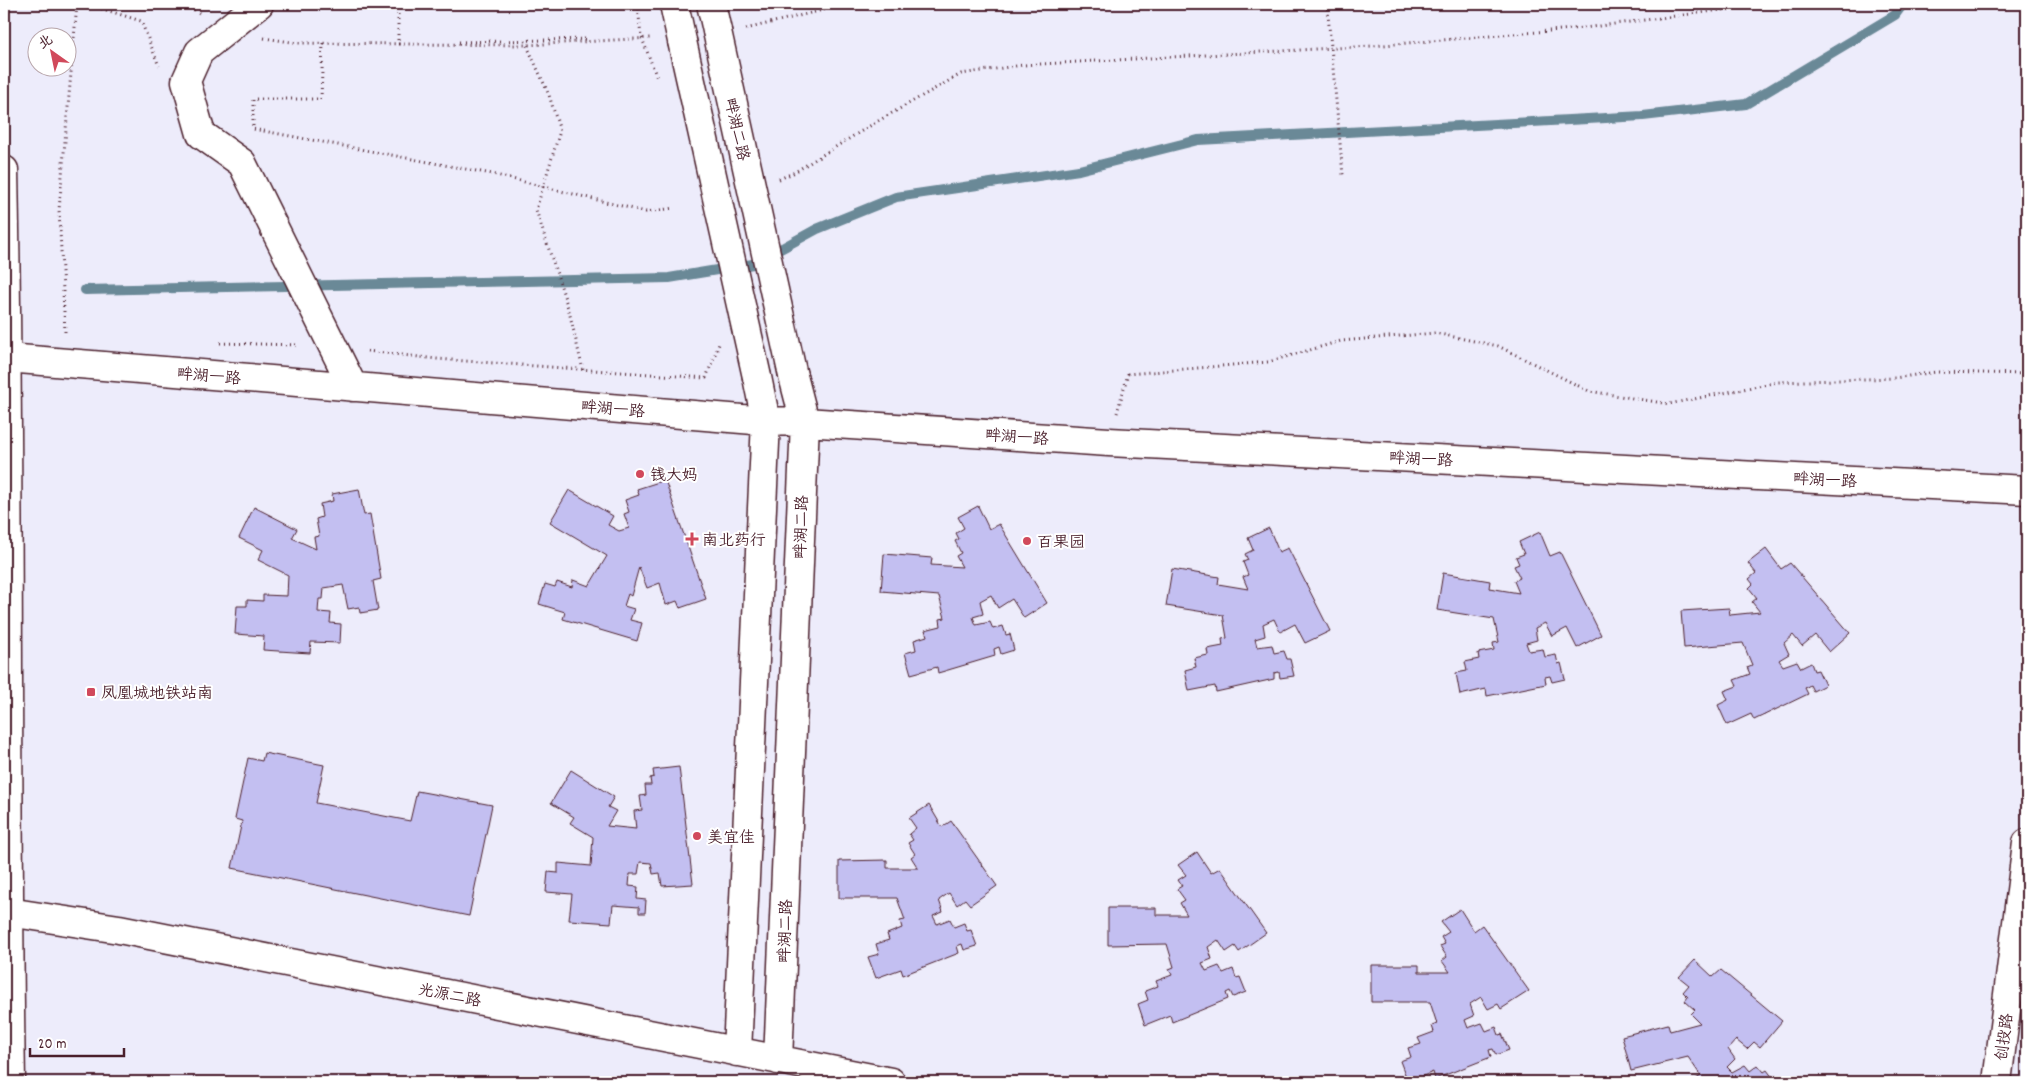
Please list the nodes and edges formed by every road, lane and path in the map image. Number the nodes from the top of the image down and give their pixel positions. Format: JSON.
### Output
{"nodes":[{"id":1,"x":77,"y":4,"type":"edge"},
{"id":2,"x":186,"y":4,"type":"edge"},
{"id":3,"x":259,"y":4,"type":"edge"},
{"id":4,"x":398,"y":4,"type":"edge"},
{"id":5,"x":638,"y":4,"type":"edge"},
{"id":6,"x":674,"y":4,"type":"edge"},
{"id":7,"x":711,"y":4,"type":"edge"},
{"id":8,"x":847,"y":4,"type":"edge"},
{"id":9,"x":1326,"y":4,"type":"edge"},
{"id":10,"x":1766,"y":4,"type":"edge"},
{"id":11,"x":207,"y":18,"type":"dead end"},
{"id":12,"x":727,"y":31,"type":"junction"},
{"id":13,"x":259,"y":37,"type":"dead end"},
{"id":14,"x":642,"y":38,"type":"junction"},
{"id":15,"x":681,"y":38,"type":"junction"},
{"id":16,"x":525,"y":41,"type":"junction"},
{"id":17,"x":323,"y":43,"type":"junction"},
{"id":18,"x":398,"y":44,"type":"junction"},
{"id":19,"x":527,"y":45,"type":"junction"},
{"id":20,"x":4,"y":170,"type":"edge"},
{"id":21,"x":1342,"y":175,"type":"dead end"},
{"id":22,"x":777,"y":180,"type":"dead end"},
{"id":23,"x":543,"y":186,"type":"junction"},
{"id":24,"x":674,"y":208,"type":"dead end"},
{"id":25,"x":721,"y":338,"type":"dead end"},
{"id":26,"x":66,"y":339,"type":"dead end"},
{"id":27,"x":214,"y":343,"type":"dead end"},
{"id":28,"x":302,"y":345,"type":"dead end"},
{"id":29,"x":361,"y":350,"type":"dead end"},
{"id":30,"x":8,"y":358,"type":"junction"},
{"id":31,"x":583,"y":370,"type":"junction"},
{"id":32,"x":2027,"y":374,"type":"edge"},
{"id":33,"x":353,"y":387,"type":"junction"},
{"id":34,"x":766,"y":421,"type":"junction"},
{"id":35,"x":805,"y":422,"type":"junction"},
{"id":36,"x":1109,"y":442,"type":"junction"},
{"id":37,"x":2027,"y":490,"type":"edge"},
{"id":38,"x":2027,"y":842,"type":"edge"},
{"id":39,"x":8,"y":912,"type":"junction"},
{"id":40,"x":737,"y":1052,"type":"junction"},
{"id":41,"x":778,"y":1060,"type":"junction"},
{"id":42,"x":11,"y":1082,"type":"edge"},
{"id":43,"x":891,"y":1082,"type":"edge"},
{"id":44,"x":1998,"y":1082,"type":"edge"}],
"edges":[{"from":1,"to":26,"type":"path"},
{"from":2,"to":11,"type":"path"},
{"from":3,"to":33,"type":"street"},
{"from":4,"to":18,"type":"path"},
{"from":5,"to":14,"type":"path"},
{"from":6,"to":15,"type":"street"},
{"from":7,"to":12,"type":"street","name":"畔湖二路"},
{"from":8,"to":12,"type":"path"},
{"from":9,"to":21,"type":"path","bridge":true},
{"from":10,"to":22,"type":"path"},
{"from":12,"to":35,"type":"street","name":"畔湖二路","bridge":true},
{"from":13,"to":17,"type":"path"},
{"from":14,"to":15,"type":"path"},
{"from":14,"to":16,"type":"path"},
{"from":14,"to":19,"type":"path"},
{"from":15,"to":34,"type":"street","bridge":true},
{"from":16,"to":18,"type":"path"},
{"from":16,"to":19,"type":"path"},
{"from":17,"to":18,"type":"path"},
{"from":17,"to":23,"type":"path"},
{"from":18,"to":19,"type":"path"},
{"from":19,"to":23,"type":"path"},
{"from":20,"to":30,"type":"street"},
{"from":23,"to":24,"type":"path"},
{"from":23,"to":31,"type":"path"},
{"from":25,"to":31,"type":"path"},
{"from":27,"to":28,"type":"path"},
{"from":29,"to":31,"type":"path"},
{"from":30,"to":33,"type":"street","name":"畔湖一路"},
{"from":30,"to":39,"type":"street"},
{"from":32,"to":36,"type":"path"},
{"from":33,"to":34,"type":"street","name":"畔湖一路"},
{"from":34,"to":35,"type":"street","name":"畔湖一路"},
{"from":34,"to":40,"type":"street"},
{"from":35,"to":36,"type":"street","name":"畔湖一路"},
{"from":35,"to":41,"type":"street","name":"畔湖二路"},
{"from":36,"to":37,"type":"street","name":"畔湖一路"},
{"from":38,"to":44,"type":"street","name":"创投路"},
{"from":39,"to":40,"type":"street","name":"光源二路"},
{"from":39,"to":42,"type":"street"},
{"from":40,"to":41,"type":"street","name":"光源二路"},
{"from":41,"to":43,"type":"street","name":"光源二路"}]}
